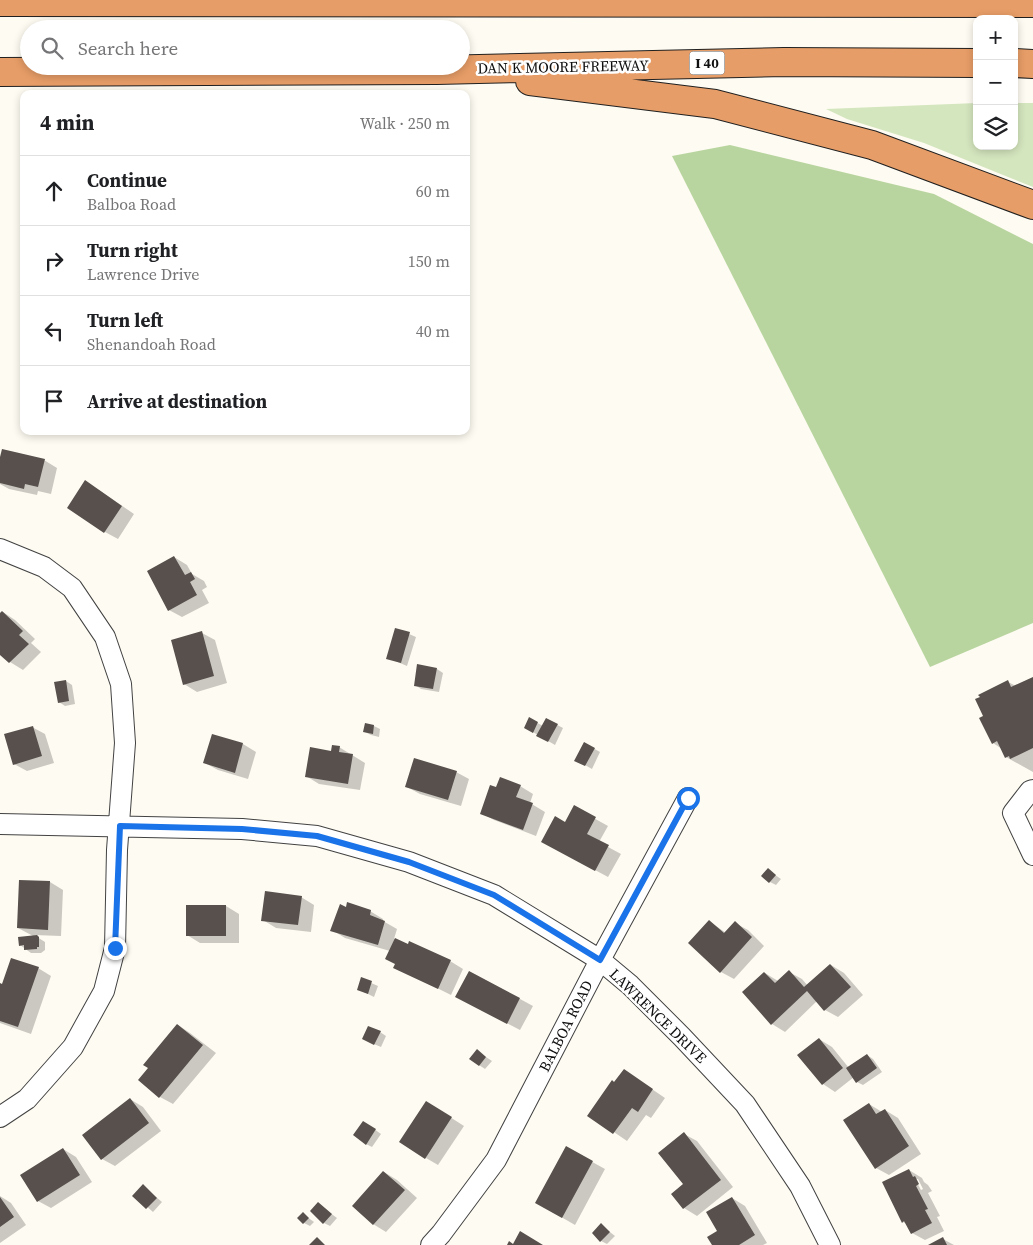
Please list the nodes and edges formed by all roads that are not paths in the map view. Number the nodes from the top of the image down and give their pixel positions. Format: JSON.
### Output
{"nodes":[{"id":1,"x":643,"y":0,"type":"edge"},
{"id":2,"x":0,"y":2,"type":"edge"},
{"id":3,"x":614,"y":3,"type":"junction"},
{"id":4,"x":1033,"y":3,"type":"edge"},
{"id":5,"x":973,"y":63,"type":"edge"},
{"id":6,"x":1018,"y":64,"type":"edge"},
{"id":7,"x":1033,"y":64,"type":"edge"},
{"id":8,"x":470,"y":69,"type":"edge"},
{"id":9,"x":0,"y":72,"type":"edge"},
{"id":10,"x":20,"y":72,"type":"edge"},
{"id":11,"x":470,"y":74,"type":"edge"},
{"id":12,"x":1033,"y":205,"type":"edge"},
{"id":13,"x":0,"y":549,"type":"edge"},
{"id":14,"x":1033,"y":790,"type":"edge"},
{"id":15,"x":688,"y":798,"type":"dead end"},
{"id":16,"x":0,"y":824,"type":"edge"},
{"id":17,"x":120,"y":826,"type":"junction"},
{"id":18,"x":1033,"y":855,"type":"edge"},
{"id":19,"x":600,"y":960,"type":"junction"},
{"id":20,"x":0,"y":1117,"type":"edge"},
{"id":21,"x":431,"y":1245,"type":"edge"},
{"id":22,"x":830,"y":1245,"type":"edge"}],
"edges":[{"from":1,"to":3,"type":"highway"},
{"from":2,"to":3,"type":"highway"},
{"from":3,"to":4,"type":"highway"},
{"from":5,"to":8,"type":"highway","name":"DAN K MOORE FREEWAY","number":"I 40"},
{"from":6,"to":7,"type":"highway"},
{"from":9,"to":10,"type":"highway","name":"DAN K MOORE FREEWAY","number":"I 40"},
{"from":11,"to":12,"type":"highway"},
{"from":13,"to":17,"type":"street"},
{"from":14,"to":18,"type":"street"},
{"from":15,"to":19,"type":"street","name":"BALBOA ROAD"},
{"from":16,"to":17,"type":"street","name":"LAWRENCE DRIVE"},
{"from":17,"to":19,"type":"street","name":"LAWRENCE DRIVE"},
{"from":17,"to":20,"type":"street"},
{"from":19,"to":21,"type":"street","name":"BALBOA ROAD"},
{"from":19,"to":22,"type":"street","name":"LAWRENCE DRIVE"}]}
